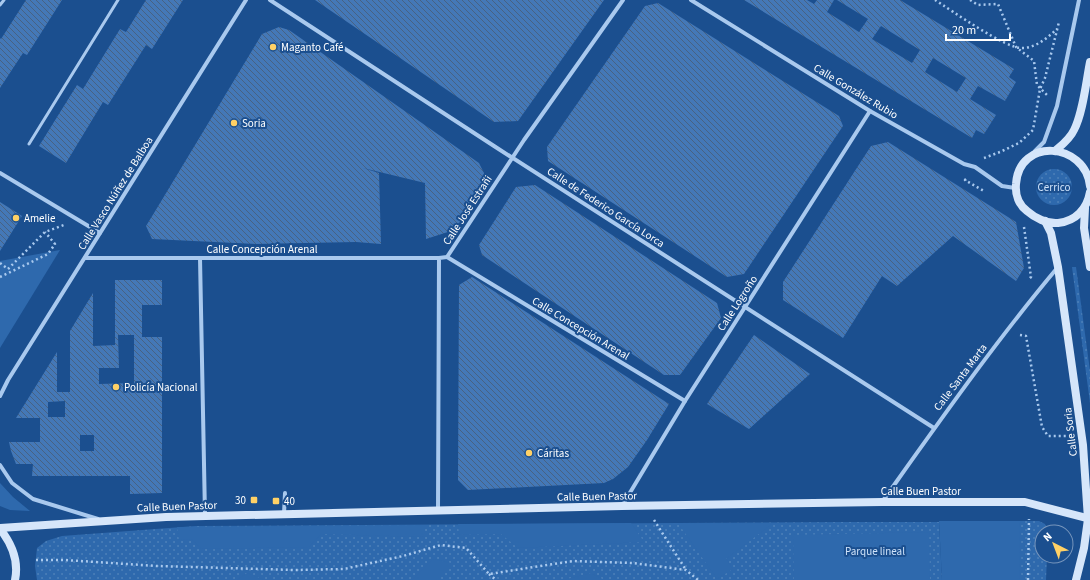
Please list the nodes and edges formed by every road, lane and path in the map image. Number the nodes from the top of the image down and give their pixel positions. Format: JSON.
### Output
{"nodes":[{"id":1,"x":4,"y":0,"type":"edge"},
{"id":2,"x":118,"y":0,"type":"edge"},
{"id":3,"x":246,"y":0,"type":"edge"},
{"id":4,"x":270,"y":0,"type":"edge"},
{"id":5,"x":623,"y":0,"type":"edge"},
{"id":6,"x":691,"y":0,"type":"edge"},
{"id":7,"x":935,"y":0,"type":"edge"},
{"id":8,"x":970,"y":0,"type":"edge"},
{"id":9,"x":1079,"y":0,"type":"edge"},
{"id":10,"x":0,"y":5,"type":"edge"},
{"id":11,"x":1016,"y":47,"type":"junction"},
{"id":12,"x":1090,"y":62,"type":"edge"},
{"id":13,"x":1040,"y":89,"type":"junction"},
{"id":14,"x":1057,"y":106,"type":"junction"},
{"id":15,"x":870,"y":111,"type":"junction"},
{"id":16,"x":29,"y":144,"type":"dead end"},
{"id":17,"x":1055,"y":151,"type":"junction"},
{"id":18,"x":1032,"y":154,"type":"junction"},
{"id":19,"x":512,"y":158,"type":"junction"},
{"id":20,"x":975,"y":167,"type":"junction"},
{"id":21,"x":0,"y":173,"type":"edge"},
{"id":22,"x":1090,"y":181,"type":"edge"},
{"id":23,"x":1015,"y":188,"type":"junction"},
{"id":24,"x":985,"y":192,"type":"dead end"},
{"id":25,"x":1090,"y":192,"type":"edge"},
{"id":26,"x":1085,"y":208,"type":"junction"},
{"id":27,"x":78,"y":220,"type":"junction"},
{"id":28,"x":1045,"y":221,"type":"junction"},
{"id":29,"x":1024,"y":223,"type":"dead end"},
{"id":30,"x":45,"y":232,"type":"junction"},
{"id":31,"x":100,"y":233,"type":"junction"},
{"id":32,"x":447,"y":257,"type":"junction"},
{"id":33,"x":85,"y":258,"type":"junction"},
{"id":34,"x":200,"y":258,"type":"junction"},
{"id":35,"x":439,"y":258,"type":"junction"},
{"id":36,"x":0,"y":263,"type":"edge"},
{"id":37,"x":1058,"y":267,"type":"junction"},
{"id":38,"x":1090,"y":267,"type":"edge"},
{"id":39,"x":0,"y":277,"type":"edge"},
{"id":40,"x":1028,"y":281,"type":"dead end"},
{"id":41,"x":746,"y":307,"type":"junction"},
{"id":42,"x":1007,"y":330,"type":"junction"},
{"id":43,"x":0,"y":396,"type":"edge"},
{"id":44,"x":685,"y":401,"type":"junction"},
{"id":45,"x":934,"y":428,"type":"junction"},
{"id":46,"x":1048,"y":436,"type":"dead end"},
{"id":47,"x":0,"y":465,"type":"edge"},
{"id":48,"x":285,"y":493,"type":"dead end"},
{"id":49,"x":882,"y":502,"type":"junction"},
{"id":50,"x":622,"y":506,"type":"junction"},
{"id":51,"x":649,"y":506,"type":"junction"},
{"id":52,"x":438,"y":510,"type":"junction"},
{"id":53,"x":284,"y":514,"type":"junction"},
{"id":54,"x":205,"y":516,"type":"junction"},
{"id":55,"x":1022,"y":517,"type":"dead end"},
{"id":56,"x":1089,"y":519,"type":"edge"},
{"id":57,"x":103,"y":520,"type":"junction"},
{"id":58,"x":0,"y":529,"type":"edge"},
{"id":59,"x":1087,"y":546,"type":"edge"},
{"id":60,"x":36,"y":560,"type":"dead end"},
{"id":61,"x":686,"y":570,"type":"junction"},
{"id":62,"x":489,"y":574,"type":"junction"},
{"id":63,"x":16,"y":579,"type":"edge"},
{"id":64,"x":496,"y":580,"type":"edge"},
{"id":65,"x":698,"y":580,"type":"edge"},
{"id":66,"x":1028,"y":580,"type":"edge"},
{"id":67,"x":1076,"y":580,"type":"edge"}],
"edges":[{"from":1,"to":10,"type":"lane"},
{"from":2,"to":16,"type":"lane"},
{"from":3,"to":31,"type":"street","name":"Calle Vasco Núñez de Balboa"},
{"from":4,"to":19,"type":"street","name":"Calle de Federico García Lorca"},
{"from":5,"to":19,"type":"street","name":"Calle José Estrañi"},
{"from":6,"to":15,"type":"street","name":"Calle González Rubio"},
{"from":7,"to":11,"type":"path"},
{"from":8,"to":11,"type":"path"},
{"from":9,"to":14,"type":"street"},
{"from":11,"to":13,"type":"path"},
{"from":11,"to":13,"type":"path"},
{"from":12,"to":17,"type":"main road"},
{"from":13,"to":14,"type":"path"},
{"from":13,"to":20,"type":"path"},
{"from":14,"to":18,"type":"street"},
{"from":15,"to":20,"type":"street","name":"Calle González Rubio"},
{"from":15,"to":41,"type":"street","name":"Calle Logroño"},
{"from":17,"to":18,"type":"main road"},
{"from":17,"to":22,"type":"main road"},
{"from":18,"to":23,"type":"main road"},
{"from":19,"to":32,"type":"street","name":"Calle José Estrañi"},
{"from":19,"to":41,"type":"street","name":"Calle de Federico García Lorca"},
{"from":20,"to":23,"type":"street","name":"Calle González Rubio"},
{"from":20,"to":24,"type":"path"},
{"from":21,"to":27,"type":"street"},
{"from":23,"to":28,"type":"main road"},
{"from":25,"to":26,"type":"main road"},
{"from":26,"to":28,"type":"main road"},
{"from":26,"to":38,"type":"main road"},
{"from":27,"to":30,"type":"path"},
{"from":27,"to":31,"type":"street"},
{"from":28,"to":37,"type":"main road","name":"Calle Soria"},
{"from":29,"to":40,"type":"path"},
{"from":30,"to":36,"type":"path"},
{"from":30,"to":39,"type":"path"},
{"from":31,"to":33,"type":"street","name":"Calle Vasco Núñez de Balboa"},
{"from":32,"to":35,"type":"street","name":"Calle José Estrañi"},
{"from":32,"to":44,"type":"street","name":"Calle Concepción Arenal"},
{"from":33,"to":34,"type":"street","name":"Calle Concepción Arenal"},
{"from":33,"to":43,"type":"street","name":"Calle Vasco Núñez de Balboa"},
{"from":34,"to":35,"type":"street","name":"Calle Concepción Arenal"},
{"from":34,"to":54,"type":"street"},
{"from":35,"to":52,"type":"street","name":"Calle José Estrañi"},
{"from":37,"to":42,"type":"street","name":"Calle Santa Marta"},
{"from":37,"to":56,"type":"main road","name":"Calle Soria"},
{"from":41,"to":44,"type":"street","name":"Calle Logroño"},
{"from":41,"to":45,"type":"street","name":"Calle de Federico García Lorca"},
{"from":42,"to":45,"type":"street","name":"Calle Santa Marta"},
{"from":42,"to":46,"type":"path"},
{"from":44,"to":50,"type":"street","name":"Calle Logroño"},
{"from":45,"to":49,"type":"street","name":"Calle Santa Marta"},
{"from":47,"to":57,"type":"street","name":"Calle Buen Pastor"},
{"from":48,"to":53,"type":"street"},
{"from":49,"to":51,"type":"main road","name":"Calle Buen Pastor"},
{"from":49,"to":56,"type":"main road","name":"Calle Buen Pastor"},
{"from":50,"to":51,"type":"main road","name":"Calle Buen Pastor"},
{"from":50,"to":52,"type":"main road","name":"Calle Buen Pastor"},
{"from":51,"to":61,"type":"path"},
{"from":52,"to":53,"type":"main road","name":"Calle Buen Pastor"},
{"from":53,"to":54,"type":"main road","name":"Calle Buen Pastor"},
{"from":54,"to":57,"type":"main road","name":"Calle Buen Pastor"},
{"from":55,"to":66,"type":"path"},
{"from":56,"to":59,"type":"main road","name":"Calle Soria"},
{"from":57,"to":58,"type":"main road","name":"Calle Buen Pastor"},
{"from":58,"to":63,"type":"main road"},
{"from":59,"to":67,"type":"main road","name":"Calle Soria"},
{"from":60,"to":62,"type":"path"},
{"from":61,"to":62,"type":"path"},
{"from":61,"to":65,"type":"path"},
{"from":62,"to":64,"type":"path"}]}
